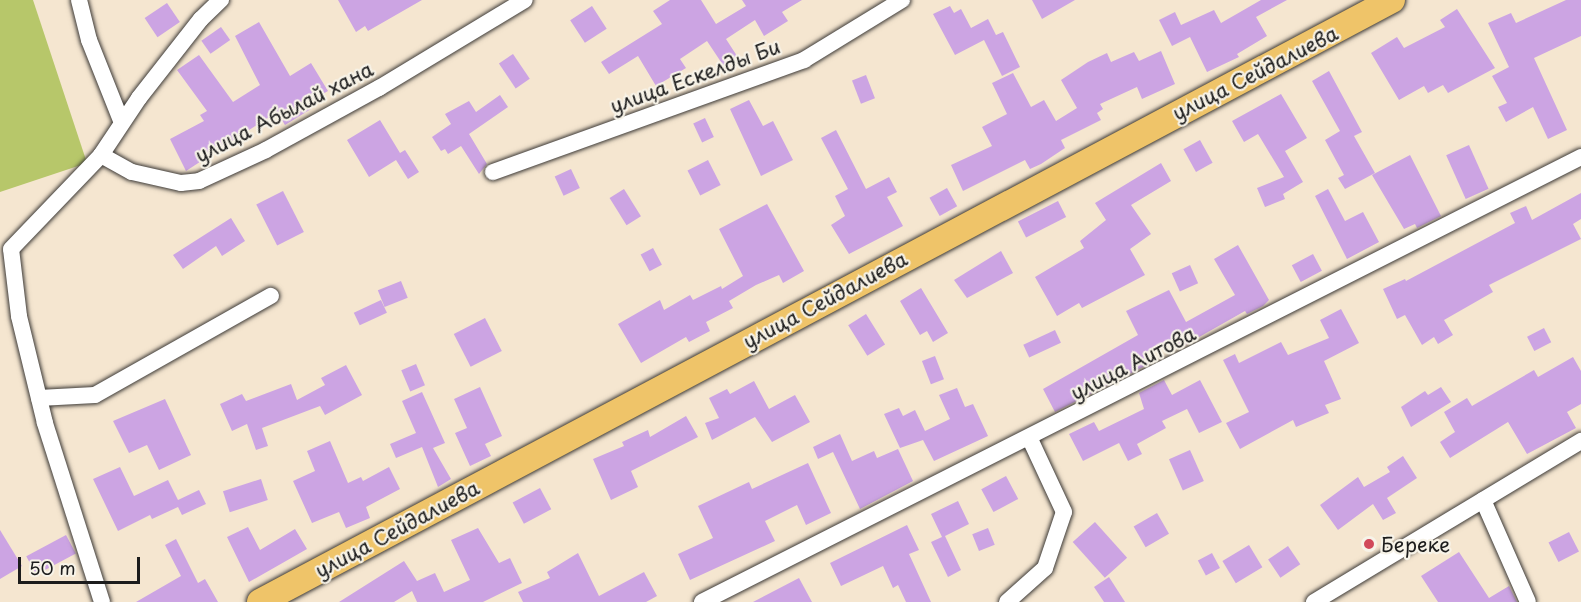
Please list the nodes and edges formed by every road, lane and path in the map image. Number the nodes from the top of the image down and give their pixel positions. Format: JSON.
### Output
{"nodes":[{"id":1,"x":79,"y":0,"type":"edge"},
{"id":2,"x":221,"y":0,"type":"edge"},
{"id":3,"x":525,"y":0,"type":"edge"},
{"id":4,"x":902,"y":0,"type":"edge"},
{"id":5,"x":1392,"y":0,"type":"edge"},
{"id":6,"x":122,"y":123,"type":"junction"},
{"id":7,"x":101,"y":155,"type":"junction"},
{"id":8,"x":1581,"y":157,"type":"edge"},
{"id":9,"x":493,"y":172,"type":"dead end"},
{"id":10,"x":271,"y":296,"type":"dead end"},
{"id":11,"x":39,"y":398,"type":"junction"},
{"id":12,"x":1030,"y":439,"type":"junction"},
{"id":13,"x":1581,"y":441,"type":"edge"},
{"id":14,"x":1484,"y":500,"type":"junction"},
{"id":15,"x":102,"y":602,"type":"edge"},
{"id":16,"x":260,"y":602,"type":"edge"},
{"id":17,"x":702,"y":602,"type":"edge"},
{"id":18,"x":1007,"y":602,"type":"edge"},
{"id":19,"x":1314,"y":602,"type":"edge"},
{"id":20,"x":1528,"y":602,"type":"edge"}],
"edges":[{"from":1,"to":6,"type":"street"},
{"from":2,"to":6,"type":"street"},
{"from":3,"to":7,"type":"street","name":"улица Абылай хана"},
{"from":4,"to":9,"type":"street","name":"улица Ескелды Би"},
{"from":5,"to":16,"type":"main road","name":"улица Сейдалиева"},
{"from":6,"to":7,"type":"street"},
{"from":7,"to":11,"type":"street"},
{"from":8,"to":12,"type":"street","name":"улица Аитова"},
{"from":10,"to":11,"type":"street"},
{"from":11,"to":15,"type":"street"},
{"from":12,"to":17,"type":"street","name":"улица Аитова"},
{"from":12,"to":18,"type":"street"},
{"from":13,"to":14,"type":"street"},
{"from":14,"to":19,"type":"street"},
{"from":14,"to":20,"type":"street"}]}
